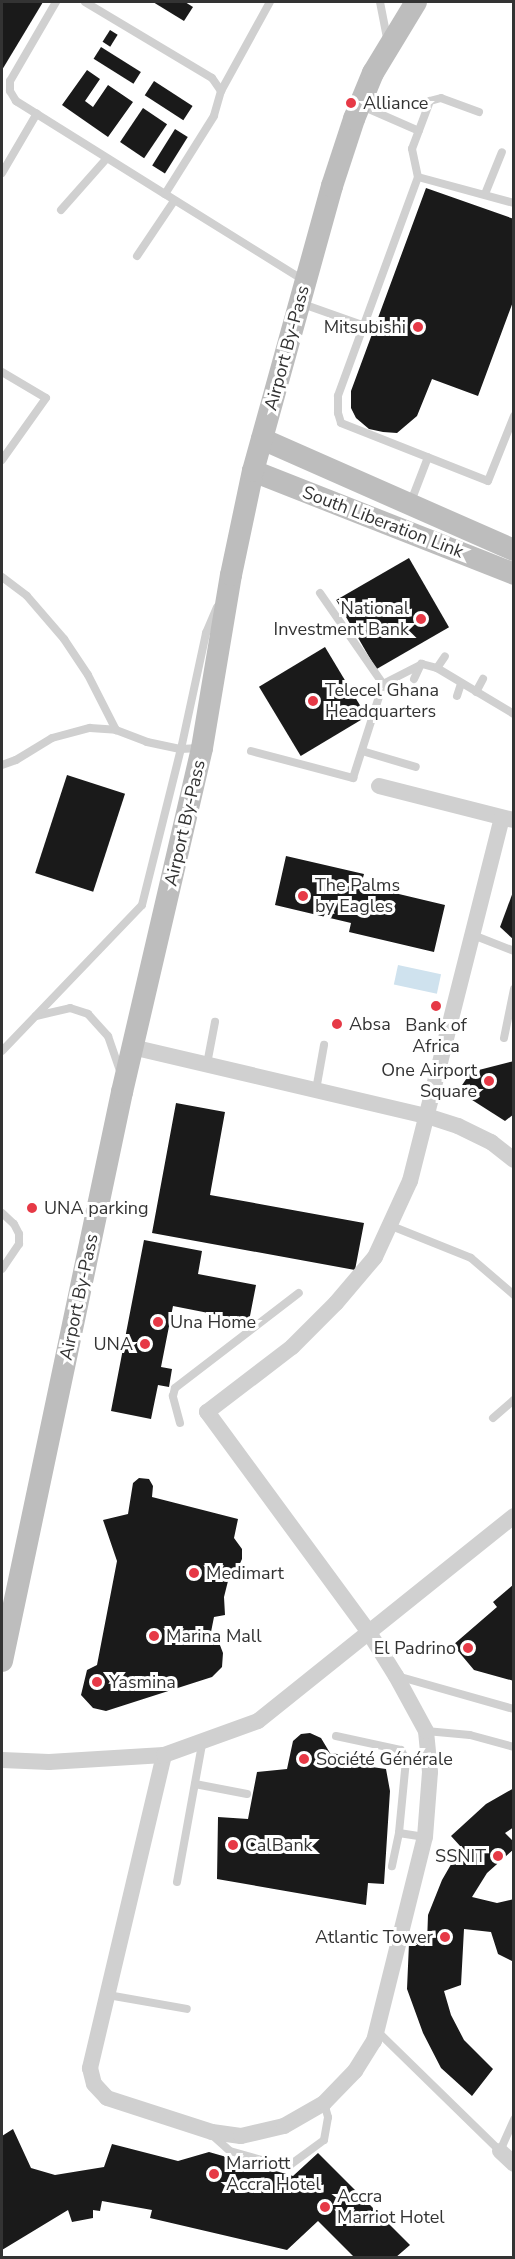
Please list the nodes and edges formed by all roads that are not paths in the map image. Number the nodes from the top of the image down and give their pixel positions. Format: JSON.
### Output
{"nodes":[{"id":1,"x":56,"y":2,"type":"edge"},
{"id":2,"x":85,"y":2,"type":"edge"},
{"id":3,"x":270,"y":2,"type":"edge"},
{"id":4,"x":380,"y":2,"type":"edge"},
{"id":5,"x":416,"y":2,"type":"edge"},
{"id":6,"x":388,"y":45,"type":"junction"},
{"id":7,"x":221,"y":91,"type":"junction"},
{"id":8,"x":360,"y":105,"type":"junction"},
{"id":9,"x":479,"y":112,"type":"dead end"},
{"id":10,"x":37,"y":113,"type":"junction"},
{"id":11,"x":419,"y":131,"type":"junction"},
{"id":12,"x":502,"y":152,"type":"dead end"},
{"id":13,"x":107,"y":158,"type":"junction"},
{"id":14,"x":2,"y":173,"type":"edge"},
{"id":15,"x":418,"y":177,"type":"junction"},
{"id":16,"x":165,"y":194,"type":"junction"},
{"id":17,"x":485,"y":194,"type":"junction"},
{"id":18,"x":174,"y":201,"type":"junction"},
{"id":19,"x":513,"y":203,"type":"edge"},
{"id":20,"x":61,"y":210,"type":"dead end"},
{"id":21,"x":137,"y":256,"type":"dead end"},
{"id":22,"x":305,"y":281,"type":"junction"},
{"id":23,"x":299,"y":303,"type":"junction"},
{"id":24,"x":365,"y":326,"type":"junction"},
{"id":25,"x":2,"y":372,"type":"edge"},
{"id":26,"x":513,"y":416,"type":"edge"},
{"id":27,"x":262,"y":439,"type":"junction"},
{"id":28,"x":428,"y":457,"type":"junction"},
{"id":29,"x":2,"y":460,"type":"edge"},
{"id":30,"x":252,"y":471,"type":"junction"},
{"id":31,"x":410,"y":505,"type":"junction"},
{"id":32,"x":513,"y":550,"type":"edge"},
{"id":33,"x":513,"y":574,"type":"edge"},
{"id":34,"x":2,"y":577,"type":"edge"},
{"id":35,"x":320,"y":593,"type":"dead end"},
{"id":36,"x":445,"y":656,"type":"dead end"},
{"id":37,"x":422,"y":664,"type":"junction"},
{"id":38,"x":437,"y":668,"type":"junction"},
{"id":39,"x":414,"y":679,"type":"dead end"},
{"id":40,"x":483,"y":679,"type":"dead end"},
{"id":41,"x":383,"y":684,"type":"junction"},
{"id":42,"x":461,"y":684,"type":"junction"},
{"id":43,"x":476,"y":692,"type":"junction"},
{"id":44,"x":457,"y":696,"type":"dead end"},
{"id":45,"x":513,"y":714,"type":"edge"},
{"id":46,"x":116,"y":729,"type":"junction"},
{"id":47,"x":192,"y":749,"type":"junction"},
{"id":48,"x":362,"y":750,"type":"junction"},
{"id":49,"x":251,"y":751,"type":"dead end"},
{"id":50,"x":2,"y":765,"type":"edge"},
{"id":51,"x":416,"y":767,"type":"dead end"},
{"id":52,"x":379,"y":786,"type":"dead end"},
{"id":53,"x":508,"y":819,"type":"edge"},
{"id":54,"x":473,"y":936,"type":"junction"},
{"id":55,"x":513,"y":951,"type":"edge"},
{"id":56,"x":513,"y":989,"type":"edge"},
{"id":57,"x":36,"y":1016,"type":"junction"},
{"id":58,"x":215,"y":1022,"type":"dead end"},
{"id":59,"x":504,"y":1038,"type":"dead end"},
{"id":60,"x":324,"y":1045,"type":"dead end"},
{"id":61,"x":132,"y":1047,"type":"junction"},
{"id":62,"x":2,"y":1050,"type":"edge"},
{"id":63,"x":207,"y":1064,"type":"junction"},
{"id":64,"x":316,"y":1090,"type":"junction"},
{"id":65,"x":122,"y":1092,"type":"junction"},
{"id":66,"x":427,"y":1116,"type":"junction"},
{"id":67,"x":511,"y":1152,"type":"edge"},
{"id":68,"x":2,"y":1213,"type":"edge"},
{"id":69,"x":389,"y":1225,"type":"junction"},
{"id":70,"x":2,"y":1269,"type":"edge"},
{"id":71,"x":511,"y":1289,"type":"edge"},
{"id":72,"x":299,"y":1293,"type":"dead end"},
{"id":73,"x":513,"y":1400,"type":"edge"},
{"id":74,"x":493,"y":1418,"type":"dead end"},
{"id":75,"x":180,"y":1423,"type":"dead end"},
{"id":76,"x":513,"y":1515,"type":"edge"},
{"id":77,"x":368,"y":1631,"type":"junction"},
{"id":78,"x":2,"y":1661,"type":"edge"},
{"id":79,"x":396,"y":1676,"type":"junction"},
{"id":80,"x":513,"y":1709,"type":"edge"},
{"id":81,"x":426,"y":1731,"type":"junction"},
{"id":82,"x":336,"y":1736,"type":"dead end"},
{"id":83,"x":202,"y":1744,"type":"junction"},
{"id":84,"x":513,"y":1747,"type":"edge"},
{"id":85,"x":164,"y":1755,"type":"junction"},
{"id":86,"x":2,"y":1760,"type":"edge"},
{"id":87,"x":195,"y":1784,"type":"junction"},
{"id":88,"x":247,"y":1794,"type":"dead end"},
{"id":89,"x":399,"y":1833,"type":"junction"},
{"id":90,"x":425,"y":1837,"type":"junction"},
{"id":91,"x":392,"y":1866,"type":"dead end"},
{"id":92,"x":177,"y":1882,"type":"dead end"},
{"id":93,"x":108,"y":1995,"type":"junction"},
{"id":94,"x":187,"y":2009,"type":"dead end"},
{"id":95,"x":377,"y":2031,"type":"junction"},
{"id":96,"x":324,"y":2103,"type":"junction"},
{"id":97,"x":513,"y":2119,"type":"edge"},
{"id":98,"x":206,"y":2130,"type":"junction"},
{"id":99,"x":500,"y":2151,"type":"junction"},
{"id":100,"x":513,"y":2164,"type":"edge"}],
"edges":[{"from":1,"to":10,"type":"lane"},
{"from":2,"to":7,"type":"lane"},
{"from":3,"to":7,"type":"lane"},
{"from":4,"to":6,"type":"lane"},
{"from":5,"to":6,"type":"main road","name":"Airport By-Pass"},
{"from":6,"to":8,"type":"main road","name":"Airport By-Pass"},
{"from":7,"to":16,"type":"lane"},
{"from":8,"to":11,"type":"lane"},
{"from":8,"to":22,"type":"main road","name":"Airport By-Pass"},
{"from":9,"to":11,"type":"lane"},
{"from":10,"to":13,"type":"lane"},
{"from":10,"to":14,"type":"lane"},
{"from":11,"to":15,"type":"lane"},
{"from":12,"to":17,"type":"lane"},
{"from":13,"to":16,"type":"lane"},
{"from":13,"to":20,"type":"lane"},
{"from":15,"to":17,"type":"lane"},
{"from":15,"to":24,"type":"lane"},
{"from":16,"to":18,"type":"lane"},
{"from":17,"to":19,"type":"lane"},
{"from":18,"to":21,"type":"lane"},
{"from":18,"to":22,"type":"lane"},
{"from":22,"to":23,"type":"main road","name":"Airport By-Pass"},
{"from":23,"to":24,"type":"lane"},
{"from":23,"to":27,"type":"main road","name":"Airport By-Pass"},
{"from":24,"to":28,"type":"lane"},
{"from":25,"to":29,"type":"lane"},
{"from":26,"to":28,"type":"lane"},
{"from":27,"to":30,"type":"main road","name":"Airport By-Pass"},
{"from":27,"to":31,"type":"main road","name":"South Liberation Link"},
{"from":28,"to":31,"type":"lane"},
{"from":30,"to":33,"type":"main road","name":"South Liberation Link"},
{"from":30,"to":47,"type":"main road","name":"Airport By-Pass"},
{"from":31,"to":32,"type":"main road","name":"South Liberation Link"},
{"from":34,"to":46,"type":"lane"},
{"from":35,"to":41,"type":"lane"},
{"from":36,"to":38,"type":"lane"},
{"from":37,"to":38,"type":"lane"},
{"from":37,"to":39,"type":"lane"},
{"from":37,"to":41,"type":"lane"},
{"from":38,"to":42,"type":"lane"},
{"from":40,"to":43,"type":"lane"},
{"from":41,"to":48,"type":"lane"},
{"from":42,"to":43,"type":"lane"},
{"from":42,"to":44,"type":"lane"},
{"from":43,"to":45,"type":"lane"},
{"from":46,"to":47,"type":"lane"},
{"from":46,"to":50,"type":"lane"},
{"from":47,"to":57,"type":"lane"},
{"from":47,"to":61,"type":"main road","name":"Airport By-Pass"},
{"from":48,"to":49,"type":"lane"},
{"from":48,"to":51,"type":"lane"},
{"from":52,"to":53,"type":"street"},
{"from":53,"to":54,"type":"street"},
{"from":54,"to":55,"type":"lane"},
{"from":54,"to":66,"type":"street"},
{"from":56,"to":59,"type":"lane"},
{"from":57,"to":62,"type":"lane"},
{"from":57,"to":65,"type":"lane"},
{"from":58,"to":63,"type":"lane"},
{"from":60,"to":64,"type":"lane"},
{"from":61,"to":63,"type":"street"},
{"from":61,"to":65,"type":"main road","name":"Airport By-Pass"},
{"from":63,"to":64,"type":"street"},
{"from":64,"to":66,"type":"street"},
{"from":65,"to":78,"type":"main road","name":"Airport By-Pass"},
{"from":66,"to":67,"type":"street"},
{"from":66,"to":69,"type":"street"},
{"from":68,"to":70,"type":"lane"},
{"from":69,"to":71,"type":"lane"},
{"from":69,"to":77,"type":"street"},
{"from":72,"to":75,"type":"lane"},
{"from":73,"to":74,"type":"lane"},
{"from":76,"to":77,"type":"street"},
{"from":77,"to":79,"type":"street"},
{"from":77,"to":83,"type":"street"},
{"from":79,"to":80,"type":"lane"},
{"from":79,"to":81,"type":"street"},
{"from":81,"to":84,"type":"lane"},
{"from":81,"to":90,"type":"street"},
{"from":82,"to":89,"type":"lane"},
{"from":83,"to":85,"type":"street"},
{"from":83,"to":87,"type":"lane"},
{"from":85,"to":86,"type":"street"},
{"from":85,"to":93,"type":"street"},
{"from":87,"to":88,"type":"lane"},
{"from":87,"to":92,"type":"lane"},
{"from":89,"to":90,"type":"lane"},
{"from":89,"to":91,"type":"lane"},
{"from":90,"to":95,"type":"street"},
{"from":93,"to":94,"type":"lane"},
{"from":93,"to":98,"type":"street"},
{"from":95,"to":96,"type":"street"},
{"from":95,"to":99,"type":"lane"},
{"from":96,"to":98,"type":"street"},
{"from":96,"to":98,"type":"lane"},
{"from":97,"to":99,"type":"lane"},
{"from":99,"to":100,"type":"street"}]}
